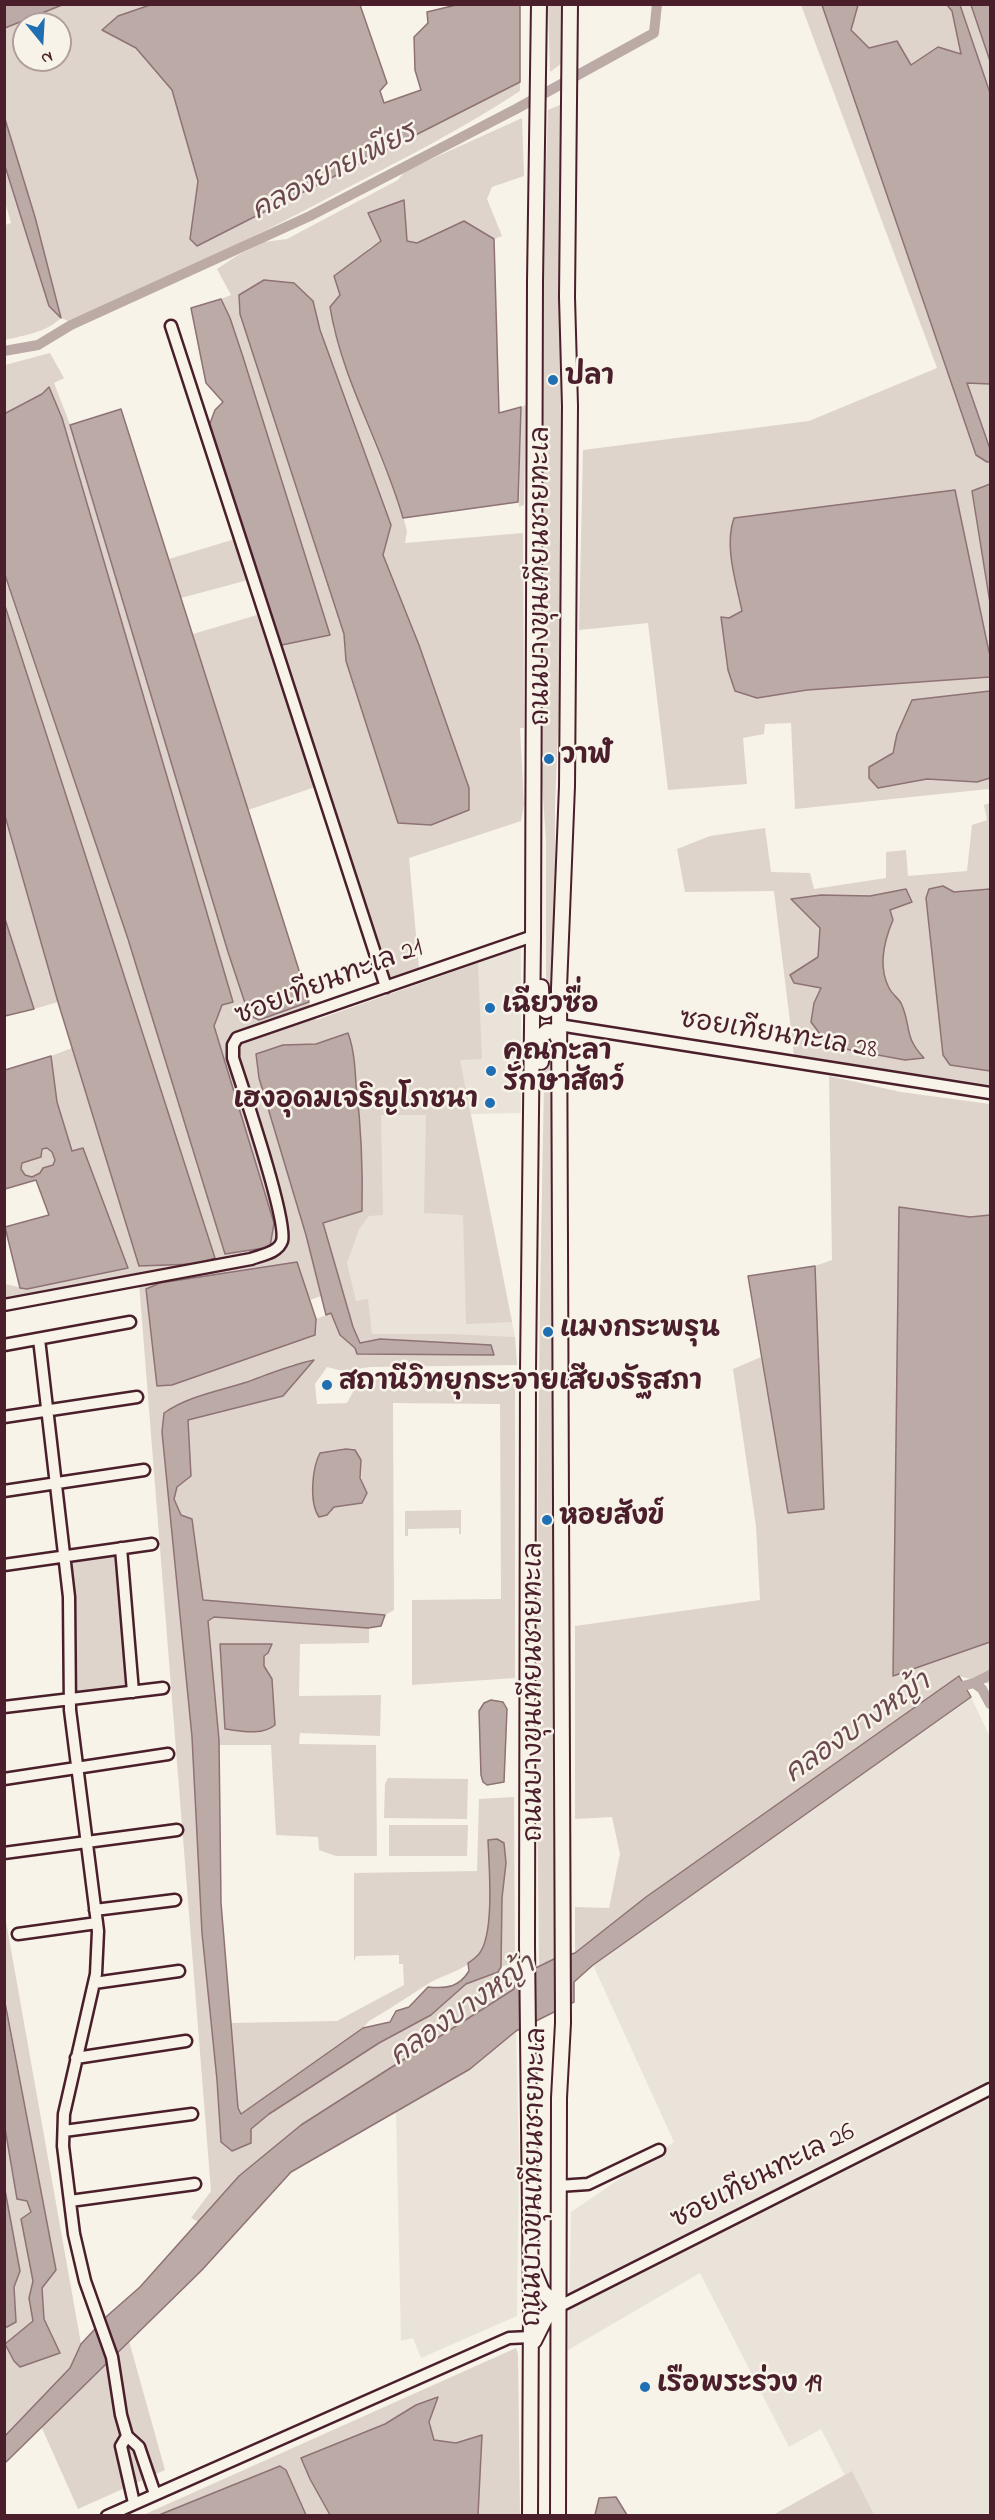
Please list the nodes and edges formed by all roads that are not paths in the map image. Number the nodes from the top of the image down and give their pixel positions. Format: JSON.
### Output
{"nodes":[{"id":1,"x":539,"y":4,"type":"edge"},
{"id":2,"x":570,"y":4,"type":"edge"},
{"id":3,"x":171,"y":326,"type":"dead end"},
{"id":4,"x":534,"y":789,"type":"junction"},
{"id":5,"x":533,"y":936,"type":"junction"},
{"id":6,"x":386,"y":987,"type":"junction"},
{"id":7,"x":559,"y":994,"type":"junction"},
{"id":8,"x":559,"y":1025,"type":"junction"},
{"id":9,"x":559,"y":1040,"type":"junction"},
{"id":10,"x":990,"y":1093,"type":"edge"},
{"id":11,"x":531,"y":1286,"type":"junction"},
{"id":12,"x":4,"y":1305,"type":"edge"},
{"id":13,"x":130,"y":1322,"type":"dead end"},
{"id":14,"x":39,"y":1339,"type":"junction"},
{"id":15,"x":4,"y":1345,"type":"edge"},
{"id":16,"x":138,"y":1397,"type":"dead end"},
{"id":17,"x":48,"y":1410,"type":"junction"},
{"id":18,"x":4,"y":1417,"type":"edge"},
{"id":19,"x":144,"y":1470,"type":"dead end"},
{"id":20,"x":56,"y":1483,"type":"junction"},
{"id":21,"x":4,"y":1491,"type":"edge"},
{"id":22,"x":152,"y":1544,"type":"dead end"},
{"id":23,"x":121,"y":1548,"type":"junction"},
{"id":24,"x":65,"y":1556,"type":"junction"},
{"id":25,"x":4,"y":1564,"type":"edge"},
{"id":26,"x":163,"y":1688,"type":"dead end"},
{"id":27,"x":133,"y":1692,"type":"junction"},
{"id":28,"x":70,"y":1699,"type":"junction"},
{"id":29,"x":4,"y":1707,"type":"edge"},
{"id":30,"x":168,"y":1754,"type":"dead end"},
{"id":31,"x":77,"y":1768,"type":"junction"},
{"id":32,"x":4,"y":1779,"type":"edge"},
{"id":33,"x":177,"y":1830,"type":"dead end"},
{"id":34,"x":86,"y":1842,"type":"junction"},
{"id":35,"x":4,"y":1853,"type":"edge"},
{"id":36,"x":175,"y":1900,"type":"dead end"},
{"id":37,"x":95,"y":1910,"type":"junction"},
{"id":38,"x":97,"y":1923,"type":"junction"},
{"id":39,"x":18,"y":1934,"type":"dead end"},
{"id":40,"x":179,"y":1971,"type":"dead end"},
{"id":41,"x":94,"y":1983,"type":"junction"},
{"id":42,"x":186,"y":2041,"type":"dead end"},
{"id":43,"x":76,"y":2058,"type":"junction"},
{"id":44,"x":990,"y":2089,"type":"edge"},
{"id":45,"x":192,"y":2114,"type":"dead end"},
{"id":46,"x":64,"y":2131,"type":"junction"},
{"id":47,"x":659,"y":2150,"type":"dead end"},
{"id":48,"x":195,"y":2184,"type":"dead end"},
{"id":49,"x":558,"y":2186,"type":"junction"},
{"id":50,"x":70,"y":2201,"type":"junction"},
{"id":51,"x":530,"y":2256,"type":"junction"},
{"id":52,"x":558,"y":2307,"type":"junction"},
{"id":53,"x":531,"y":2343,"type":"junction"},
{"id":54,"x":127,"y":2436,"type":"junction"},
{"id":55,"x":154,"y":2494,"type":"junction"},
{"id":56,"x":134,"y":2503,"type":"junction"},
{"id":57,"x":107,"y":2516,"type":"edge"},
{"id":58,"x":530,"y":2516,"type":"edge"},
{"id":59,"x":558,"y":2516,"type":"edge"}],
"edges":[{"from":1,"to":4,"type":"main road","name":"ถนนบางขุนเทียนชายทะเล"},
{"from":2,"to":7,"type":"main road","name":"ถนนบางขุนเทียนชายทะเล"},
{"from":3,"to":6,"type":"street"},
{"from":4,"to":5,"type":"main road","name":"ถนนบางขุนเทียนชายทะเล"},
{"from":4,"to":7,"type":"main road"},
{"from":5,"to":6,"type":"street","name":"ซอยเทียนทะเล 21"},
{"from":5,"to":11,"type":"main road","name":"ถนนบางขุนเทียนชายทะเล"},
{"from":6,"to":12,"type":"street","name":"ซอยเทียนทะเล 21"},
{"from":7,"to":8,"type":"main road","name":"ถนนบางขุนเทียนชายทะเล"},
{"from":8,"to":9,"type":"main road","name":"ถนนบางขุนเทียนชายทะเล"},
{"from":8,"to":10,"type":"street","name":"ซอยเทียนทะเล 28"},
{"from":9,"to":11,"type":"main road"},
{"from":9,"to":49,"type":"main road","name":"ถนนบางขุนเทียนชายทะเล"},
{"from":11,"to":51,"type":"main road","name":"ถนนบางขุนเทียนชายทะเล"},
{"from":13,"to":14,"type":"street"},
{"from":14,"to":15,"type":"street"},
{"from":14,"to":17,"type":"street"},
{"from":16,"to":17,"type":"street"},
{"from":17,"to":18,"type":"street"},
{"from":17,"to":20,"type":"street"},
{"from":19,"to":20,"type":"street"},
{"from":20,"to":21,"type":"street"},
{"from":20,"to":24,"type":"street"},
{"from":22,"to":23,"type":"street"},
{"from":23,"to":24,"type":"street"},
{"from":23,"to":27,"type":"street"},
{"from":24,"to":25,"type":"street"},
{"from":24,"to":28,"type":"street"},
{"from":26,"to":27,"type":"street"},
{"from":27,"to":28,"type":"street"},
{"from":28,"to":29,"type":"street"},
{"from":28,"to":31,"type":"street"},
{"from":30,"to":31,"type":"street"},
{"from":31,"to":32,"type":"street"},
{"from":31,"to":34,"type":"street"},
{"from":33,"to":34,"type":"street"},
{"from":34,"to":35,"type":"street"},
{"from":34,"to":37,"type":"street"},
{"from":36,"to":37,"type":"street"},
{"from":37,"to":38,"type":"street"},
{"from":38,"to":39,"type":"street"},
{"from":38,"to":41,"type":"street"},
{"from":40,"to":41,"type":"street"},
{"from":41,"to":43,"type":"street"},
{"from":42,"to":43,"type":"street"},
{"from":43,"to":46,"type":"street"},
{"from":44,"to":52,"type":"street","name":"ซอยเทียนทะเล 26"},
{"from":45,"to":46,"type":"street"},
{"from":46,"to":50,"type":"street"},
{"from":47,"to":49,"type":"street"},
{"from":48,"to":50,"type":"street"},
{"from":49,"to":52,"type":"main road","name":"ถนนบางขุนเทียนชายทะเล"},
{"from":50,"to":54,"type":"street"},
{"from":51,"to":52,"type":"main road"},
{"from":51,"to":53,"type":"main road","name":"ถนนบางขุนเทียนชายทะเล"},
{"from":52,"to":53,"type":"main road"},
{"from":52,"to":59,"type":"main road","name":"ถนนบางขุนเทียนชายทะเล"},
{"from":53,"to":55,"type":"street"},
{"from":53,"to":58,"type":"main road","name":"ถนนบางขุนเทียนชายทะเล"},
{"from":54,"to":55,"type":"street"},
{"from":54,"to":56,"type":"street"},
{"from":55,"to":56,"type":"street"},
{"from":56,"to":57,"type":"street"}]}
